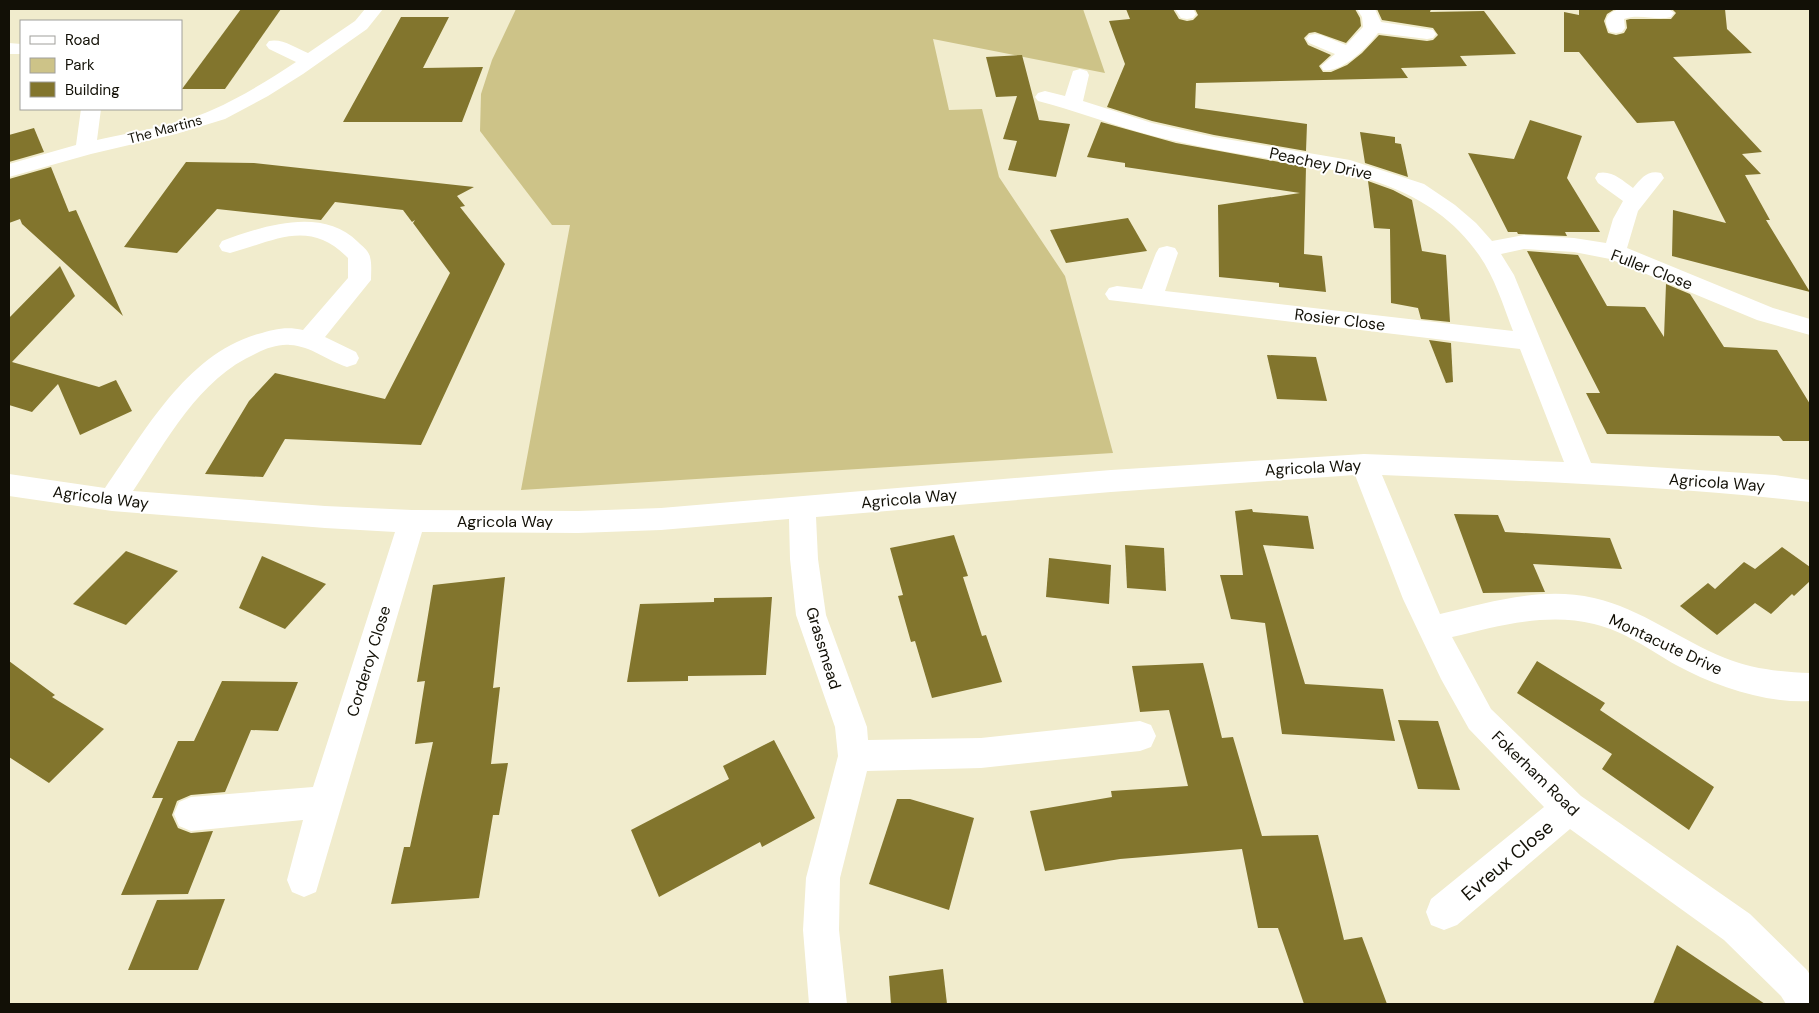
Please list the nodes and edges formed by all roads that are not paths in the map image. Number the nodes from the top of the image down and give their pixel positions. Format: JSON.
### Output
{"nodes":[{"id":1,"x":374,"y":9,"type":"edge"},
{"id":2,"x":1366,"y":9,"type":"edge"},
{"id":3,"x":1628,"y":10,"type":"edge"},
{"id":4,"x":1665,"y":13,"type":"dead end"},
{"id":5,"x":1373,"y":27,"type":"junction"},
{"id":6,"x":1616,"y":28,"type":"dead end"},
{"id":7,"x":1427,"y":34,"type":"dead end"},
{"id":8,"x":1315,"y":39,"type":"dead end"},
{"id":9,"x":275,"y":45,"type":"dead end"},
{"id":10,"x":1347,"y":52,"type":"junction"},
{"id":11,"x":309,"y":61,"type":"junction"},
{"id":12,"x":1330,"y":66,"type":"dead end"},
{"id":13,"x":1080,"y":75,"type":"dead end"},
{"id":14,"x":1045,"y":97,"type":"dead end"},
{"id":15,"x":1073,"y":104,"type":"junction"},
{"id":16,"x":91,"y":110,"type":"edge"},
{"id":17,"x":86,"y":149,"type":"junction"},
{"id":18,"x":9,"y":171,"type":"edge"},
{"id":19,"x":1605,"y":178,"type":"dead end"},
{"id":20,"x":1654,"y":178,"type":"dead end"},
{"id":21,"x":1634,"y":199,"type":"junction"},
{"id":22,"x":230,"y":246,"type":"dead end"},
{"id":23,"x":1487,"y":249,"type":"junction"},
{"id":24,"x":1615,"y":252,"type":"junction"},
{"id":25,"x":1167,"y":253,"type":"dead end"},
{"id":26,"x":1117,"y":294,"type":"dead end"},
{"id":27,"x":1151,"y":297,"type":"junction"},
{"id":28,"x":1810,"y":327,"type":"edge"},
{"id":29,"x":309,"y":339,"type":"junction"},
{"id":30,"x":1529,"y":341,"type":"junction"},
{"id":31,"x":347,"y":358,"type":"dead end"},
{"id":32,"x":1364,"y":464,"type":"junction"},
{"id":33,"x":1582,"y":472,"type":"junction"},
{"id":34,"x":9,"y":485,"type":"edge"},
{"id":35,"x":1810,"y":491,"type":"edge"},
{"id":36,"x":112,"y":500,"type":"junction"},
{"id":37,"x":802,"y":508,"type":"junction"},
{"id":38,"x":412,"y":521,"type":"junction"},
{"id":39,"x":1432,"y":629,"type":"junction"},
{"id":40,"x":1810,"y":687,"type":"edge"},
{"id":41,"x":1140,"y":736,"type":"dead end"},
{"id":42,"x":854,"y":756,"type":"junction"},
{"id":43,"x":325,"y":802,"type":"junction"},
{"id":44,"x":1569,"y":808,"type":"junction"},
{"id":45,"x":191,"y":814,"type":"dead end"},
{"id":46,"x":304,"y":880,"type":"dead end"},
{"id":47,"x":1444,"y":912,"type":"dead end"},
{"id":48,"x":828,"y":1004,"type":"edge"},
{"id":49,"x":1807,"y":1004,"type":"edge"}],
"edges":[{"from":1,"to":11,"type":"street","name":"The Martins"},
{"from":2,"to":5,"type":"street"},
{"from":3,"to":4,"type":"street"},
{"from":3,"to":6,"type":"street"},
{"from":5,"to":7,"type":"street"},
{"from":5,"to":10,"type":"street"},
{"from":8,"to":10,"type":"street"},
{"from":9,"to":11,"type":"street"},
{"from":10,"to":12,"type":"street"},
{"from":11,"to":17,"type":"street","name":"The Martins"},
{"from":13,"to":15,"type":"street"},
{"from":14,"to":15,"type":"street","name":"Peachey Drive"},
{"from":15,"to":23,"type":"street","name":"Peachey Drive"},
{"from":16,"to":17,"type":"street"},
{"from":17,"to":18,"type":"street","name":"The Martins"},
{"from":19,"to":21,"type":"street"},
{"from":20,"to":21,"type":"street"},
{"from":21,"to":24,"type":"street"},
{"from":22,"to":29,"type":"street"},
{"from":23,"to":24,"type":"street","name":"Fuller Close"},
{"from":23,"to":30,"type":"street","name":"Peachey Drive"},
{"from":24,"to":28,"type":"street","name":"Fuller Close"},
{"from":25,"to":27,"type":"street"},
{"from":26,"to":27,"type":"street","name":"Rosier Close"},
{"from":27,"to":30,"type":"street","name":"Rosier Close"},
{"from":29,"to":31,"type":"street"},
{"from":29,"to":36,"type":"street"},
{"from":30,"to":33,"type":"street","name":"Peachey Drive"},
{"from":32,"to":33,"type":"street","name":"Agricola Way"},
{"from":32,"to":37,"type":"street","name":"Agricola Way"},
{"from":32,"to":39,"type":"street","name":"Fokerham Road"},
{"from":33,"to":35,"type":"street","name":"Agricola Way"},
{"from":34,"to":36,"type":"street","name":"Agricola Way"},
{"from":36,"to":38,"type":"street","name":"Agricola Way"},
{"from":37,"to":38,"type":"street","name":"Agricola Way"},
{"from":37,"to":42,"type":"street","name":"Grassmead"},
{"from":38,"to":43,"type":"street","name":"Corderoy Close"},
{"from":39,"to":40,"type":"street","name":"Montacute Drive"},
{"from":39,"to":44,"type":"street","name":"Fokerham Road"},
{"from":41,"to":42,"type":"street"},
{"from":42,"to":48,"type":"street","name":"Grassmead"},
{"from":43,"to":45,"type":"street"},
{"from":43,"to":46,"type":"street","name":"Corderoy Close"},
{"from":44,"to":47,"type":"street","name":"Evreux Close"},
{"from":44,"to":49,"type":"street","name":"Fokerham Road"}]}
